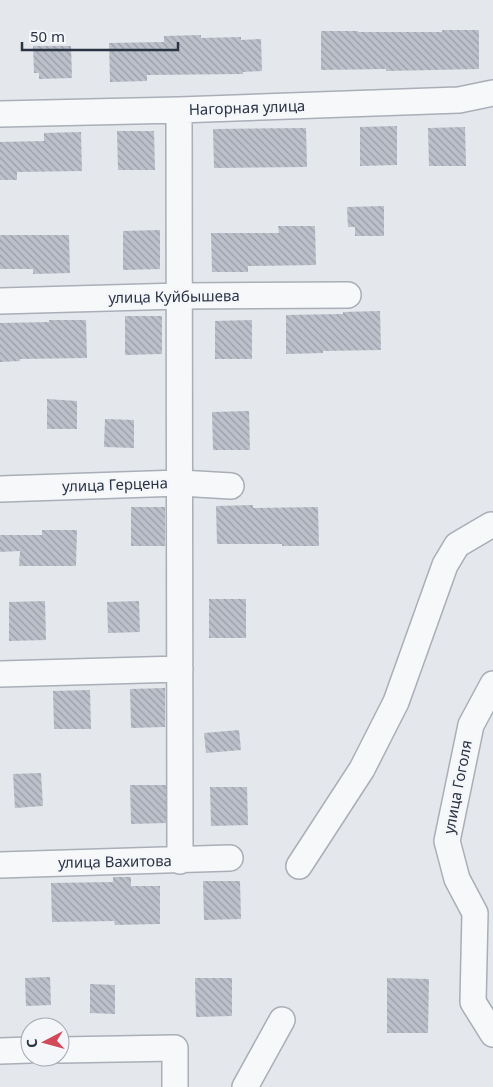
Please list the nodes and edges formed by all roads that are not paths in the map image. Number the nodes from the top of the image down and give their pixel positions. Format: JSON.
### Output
{"nodes":[{"id":1,"x":493,"y":93,"type":"edge"},
{"id":2,"x":180,"y":110,"type":"junction"},
{"id":3,"x":0,"y":114,"type":"edge"},
{"id":4,"x":348,"y":295,"type":"dead end"},
{"id":5,"x":180,"y":296,"type":"junction"},
{"id":6,"x":0,"y":301,"type":"edge"},
{"id":7,"x":180,"y":483,"type":"junction"},
{"id":8,"x":231,"y":486,"type":"dead end"},
{"id":9,"x":0,"y":489,"type":"edge"},
{"id":10,"x":492,"y":524,"type":"edge"},
{"id":11,"x":180,"y":669,"type":"junction"},
{"id":12,"x":0,"y":674,"type":"edge"},
{"id":13,"x":493,"y":684,"type":"edge"},
{"id":14,"x":230,"y":858,"type":"dead end"},
{"id":15,"x":180,"y":861,"type":"junction"},
{"id":16,"x":0,"y":865,"type":"edge"},
{"id":17,"x":299,"y":866,"type":"dead end"},
{"id":18,"x":282,"y":1020,"type":"dead end"},
{"id":19,"x":493,"y":1034,"type":"edge"},
{"id":20,"x":20,"y":1050,"type":"edge"},
{"id":21,"x":70,"y":1050,"type":"edge"},
{"id":22,"x":0,"y":1051,"type":"edge"},
{"id":23,"x":176,"y":1087,"type":"edge"},
{"id":24,"x":245,"y":1087,"type":"edge"}],
"edges":[{"from":1,"to":2,"type":"street","name":"Нагорная улица"},
{"from":2,"to":3,"type":"street","name":"Нагорная улица"},
{"from":2,"to":5,"type":"street"},
{"from":4,"to":5,"type":"street","name":"улица Куйбышева"},
{"from":5,"to":6,"type":"street","name":"улица Куйбышева"},
{"from":5,"to":7,"type":"street"},
{"from":7,"to":8,"type":"street","name":"улица Герцена"},
{"from":7,"to":9,"type":"street","name":"улица Герцена"},
{"from":7,"to":11,"type":"street"},
{"from":10,"to":17,"type":"street"},
{"from":11,"to":12,"type":"street"},
{"from":11,"to":15,"type":"street"},
{"from":13,"to":19,"type":"street","name":"улица Гоголя"},
{"from":14,"to":15,"type":"street","name":"улица Вахитова"},
{"from":15,"to":16,"type":"street","name":"улица Вахитова"},
{"from":18,"to":24,"type":"street"},
{"from":20,"to":22,"type":"street"},
{"from":21,"to":23,"type":"street"}]}
